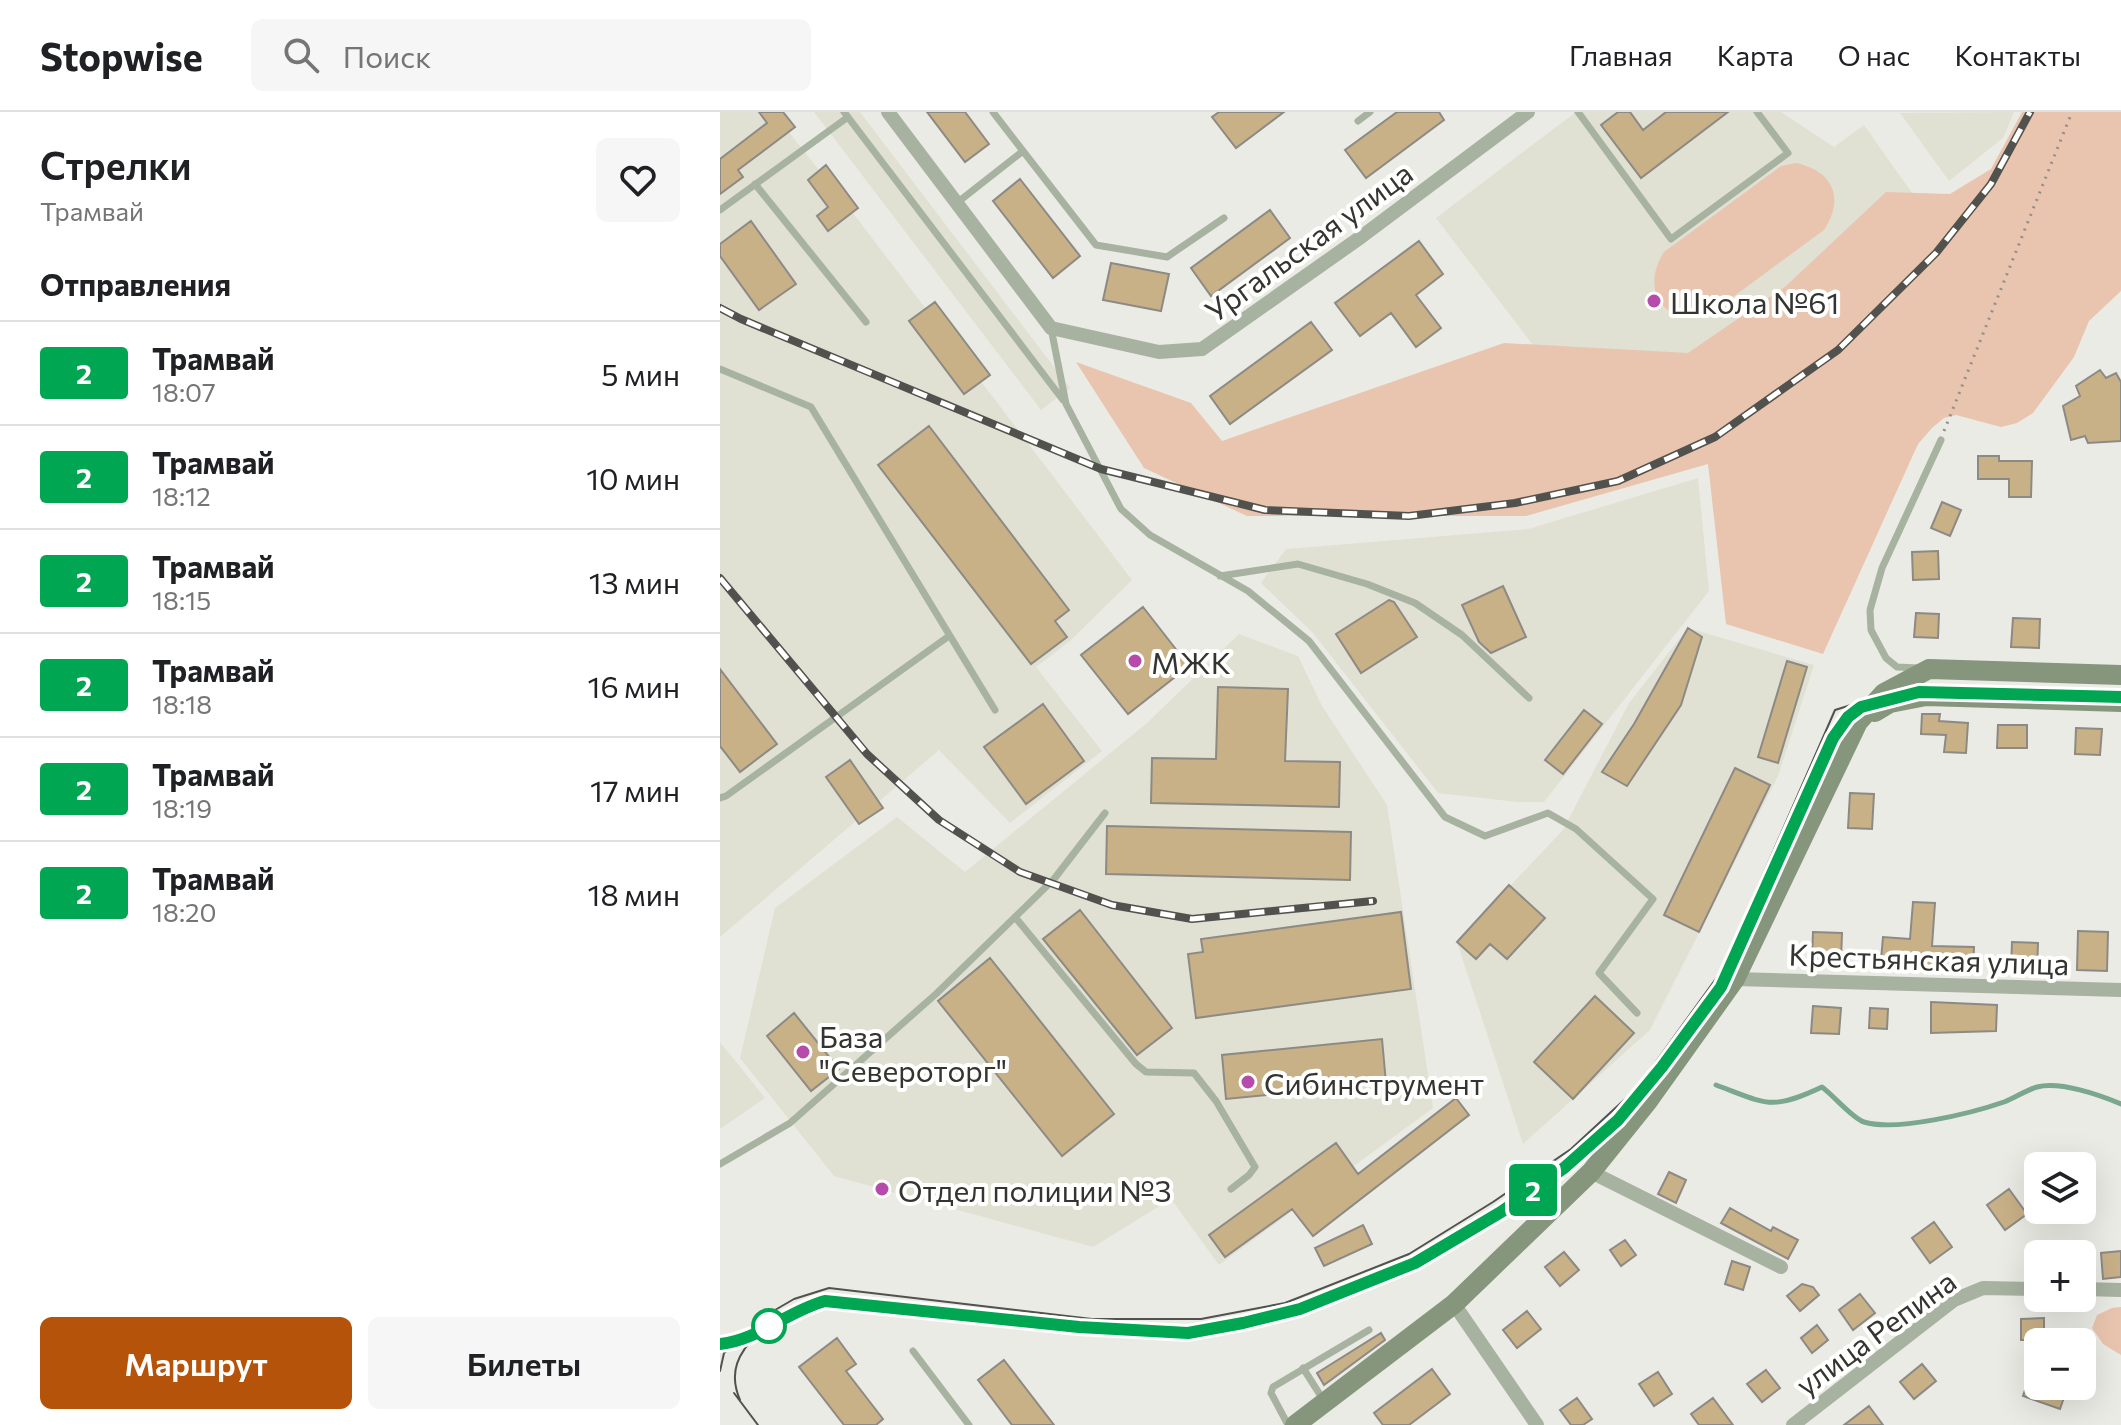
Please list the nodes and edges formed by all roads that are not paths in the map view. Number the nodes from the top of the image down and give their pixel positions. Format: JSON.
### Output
{"nodes":[{"id":1,"x":888,"y":112,"type":"edge"},
{"id":2,"x":993,"y":112,"type":"edge"},
{"id":3,"x":1370,"y":112,"type":"edge"},
{"id":4,"x":1528,"y":112,"type":"edge"},
{"id":5,"x":1578,"y":112,"type":"edge"},
{"id":6,"x":1757,"y":112,"type":"edge"},
{"id":7,"x":846,"y":114,"type":"edge"},
{"id":8,"x":1358,"y":121,"type":"dead end"},
{"id":9,"x":1023,"y":151,"type":"junction"},
{"id":10,"x":755,"y":184,"type":"junction"},
{"id":11,"x":958,"y":202,"type":"junction"},
{"id":12,"x":720,"y":210,"type":"edge"},
{"id":13,"x":1224,"y":218,"type":"dead end"},
{"id":14,"x":866,"y":322,"type":"dead end"},
{"id":15,"x":1051,"y":328,"type":"junction"},
{"id":16,"x":720,"y":369,"type":"edge"},
{"id":17,"x":1066,"y":404,"type":"junction"},
{"id":18,"x":1941,"y":440,"type":"road end"},
{"id":19,"x":1220,"y":576,"type":"junction"},
{"id":20,"x":949,"y":636,"type":"junction"},
{"id":21,"x":1929,"y":669,"type":"junction"},
{"id":22,"x":2121,"y":675,"type":"edge"},
{"id":23,"x":1529,"y":698,"type":"dead end"},
{"id":24,"x":2121,"y":702,"type":"edge"},
{"id":25,"x":995,"y":710,"type":"dead end"},
{"id":26,"x":1858,"y":722,"type":"junction"},
{"id":27,"x":720,"y":798,"type":"edge"},
{"id":28,"x":1105,"y":813,"type":"dead end"},
{"id":29,"x":1015,"y":917,"type":"junction"},
{"id":30,"x":1735,"y":979,"type":"junction"},
{"id":31,"x":2121,"y":990,"type":"edge"},
{"id":32,"x":1637,"y":1013,"type":"dead end"},
{"id":33,"x":720,"y":1164,"type":"edge"},
{"id":34,"x":1591,"y":1172,"type":"junction"},
{"id":35,"x":1231,"y":1189,"type":"dead end"},
{"id":36,"x":1781,"y":1267,"type":"dead end"},
{"id":37,"x":2024,"y":1289,"type":"edge"},
{"id":38,"x":2096,"y":1289,"type":"edge"},
{"id":39,"x":2121,"y":1290,"type":"edge"},
{"id":40,"x":1454,"y":1304,"type":"junction"},
{"id":41,"x":1369,"y":1330,"type":"dead end"},
{"id":42,"x":913,"y":1351,"type":"dead end"},
{"id":43,"x":1303,"y":1368,"type":"junction"},
{"id":44,"x":1325,"y":1403,"type":"junction"},
{"id":45,"x":969,"y":1425,"type":"edge"},
{"id":46,"x":1288,"y":1425,"type":"edge"},
{"id":47,"x":1295,"y":1425,"type":"edge"},
{"id":48,"x":1537,"y":1425,"type":"edge"},
{"id":49,"x":1793,"y":1425,"type":"edge"}],
"edges":[{"from":1,"to":11,"type":"street"},
{"from":2,"to":9,"type":"lane"},
{"from":3,"to":8,"type":"lane"},
{"from":4,"to":15,"type":"street","name":"Ургальская улица"},
{"from":5,"to":6,"type":"lane"},
{"from":7,"to":10,"type":"lane"},
{"from":7,"to":17,"type":"lane"},
{"from":9,"to":11,"type":"lane"},
{"from":9,"to":13,"type":"lane"},
{"from":10,"to":12,"type":"lane"},
{"from":10,"to":14,"type":"lane"},
{"from":11,"to":15,"type":"street"},
{"from":15,"to":17,"type":"lane"},
{"from":16,"to":20,"type":"lane"},
{"from":17,"to":19,"type":"lane"},
{"from":18,"to":21,"type":"lane"},
{"from":19,"to":23,"type":"lane"},
{"from":19,"to":32,"type":"lane"},
{"from":20,"to":25,"type":"lane"},
{"from":20,"to":27,"type":"lane"},
{"from":21,"to":22,"type":"street"},
{"from":21,"to":26,"type":"street"},
{"from":24,"to":26,"type":"street"},
{"from":26,"to":30,"type":"street"},
{"from":28,"to":29,"type":"lane"},
{"from":29,"to":33,"type":"lane"},
{"from":29,"to":35,"type":"lane"},
{"from":30,"to":31,"type":"street","name":"Крестьянская улица"},
{"from":30,"to":34,"type":"street"},
{"from":34,"to":36,"type":"street"},
{"from":34,"to":40,"type":"street"},
{"from":37,"to":49,"type":"street","name":"улица Репина"},
{"from":38,"to":39,"type":"street"},
{"from":40,"to":44,"type":"street"},
{"from":40,"to":48,"type":"street"},
{"from":41,"to":43,"type":"lane"},
{"from":42,"to":45,"type":"lane"},
{"from":43,"to":44,"type":"lane"},
{"from":43,"to":46,"type":"lane"},
{"from":44,"to":47,"type":"street"}]}
